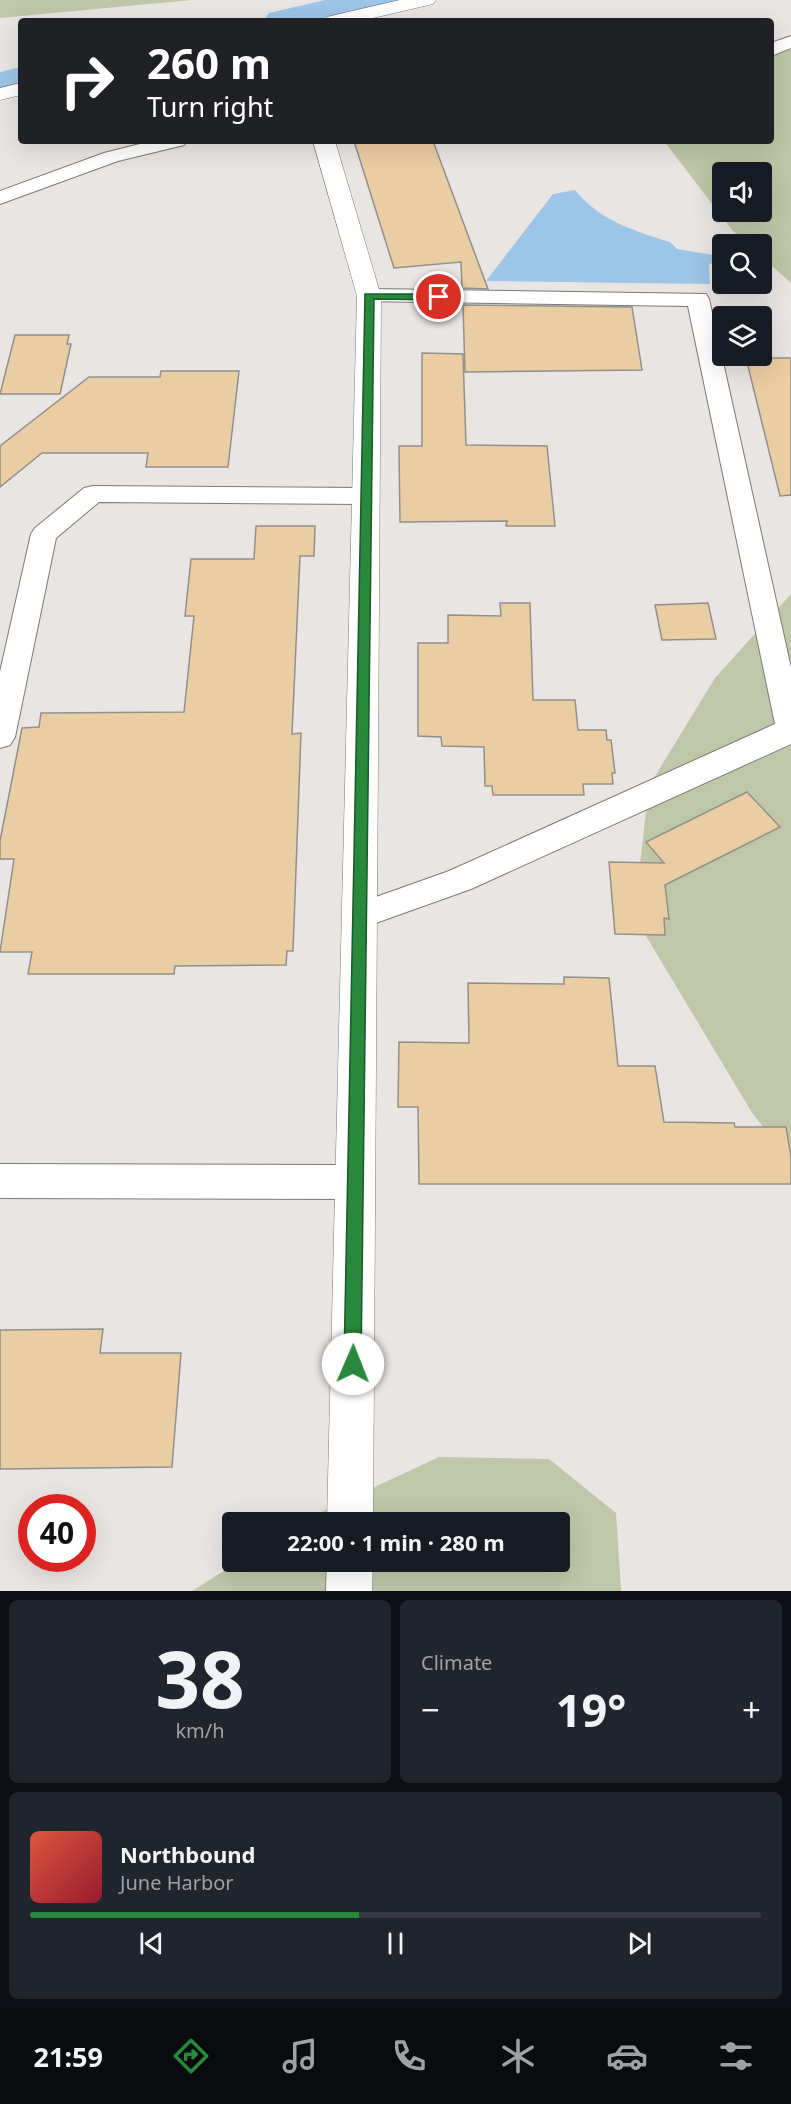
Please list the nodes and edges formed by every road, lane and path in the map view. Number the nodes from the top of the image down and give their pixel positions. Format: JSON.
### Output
{"nodes":[{"id":1,"x":426,"y":0,"type":"edge"},
{"id":2,"x":347,"y":18,"type":"edge"},
{"id":3,"x":791,"y":41,"type":"edge"},
{"id":4,"x":774,"y":49,"type":"edge"},
{"id":5,"x":18,"y":90,"type":"edge"},
{"id":6,"x":0,"y":94,"type":"edge"},
{"id":7,"x":165,"y":144,"type":"edge"},
{"id":8,"x":325,"y":144,"type":"edge"},
{"id":9,"x":0,"y":198,"type":"edge"},
{"id":10,"x":369,"y":296,"type":"junction"},
{"id":11,"x":365,"y":496,"type":"junction"},
{"id":12,"x":791,"y":731,"type":"edge"},
{"id":13,"x":0,"y":737,"type":"edge"},
{"id":14,"x":359,"y":916,"type":"junction"},
{"id":15,"x":0,"y":1181,"type":"edge"},
{"id":16,"x":355,"y":1182,"type":"junction"},
{"id":17,"x":350,"y":1512,"type":"edge"},
{"id":18,"x":350,"y":1572,"type":"edge"},
{"id":19,"x":349,"y":1591,"type":"edge"}],
"edges":[{"from":1,"to":2,"type":"street"},
{"from":3,"to":4,"type":"street"},
{"from":5,"to":6,"type":"street"},
{"from":7,"to":9,"type":"street"},
{"from":8,"to":10,"type":"street"},
{"from":10,"to":11,"type":"street"},
{"from":10,"to":12,"type":"street"},
{"from":11,"to":13,"type":"street"},
{"from":11,"to":14,"type":"street"},
{"from":12,"to":14,"type":"street"},
{"from":14,"to":16,"type":"street"},
{"from":15,"to":16,"type":"street"},
{"from":16,"to":17,"type":"street"},
{"from":18,"to":19,"type":"street"}]}
